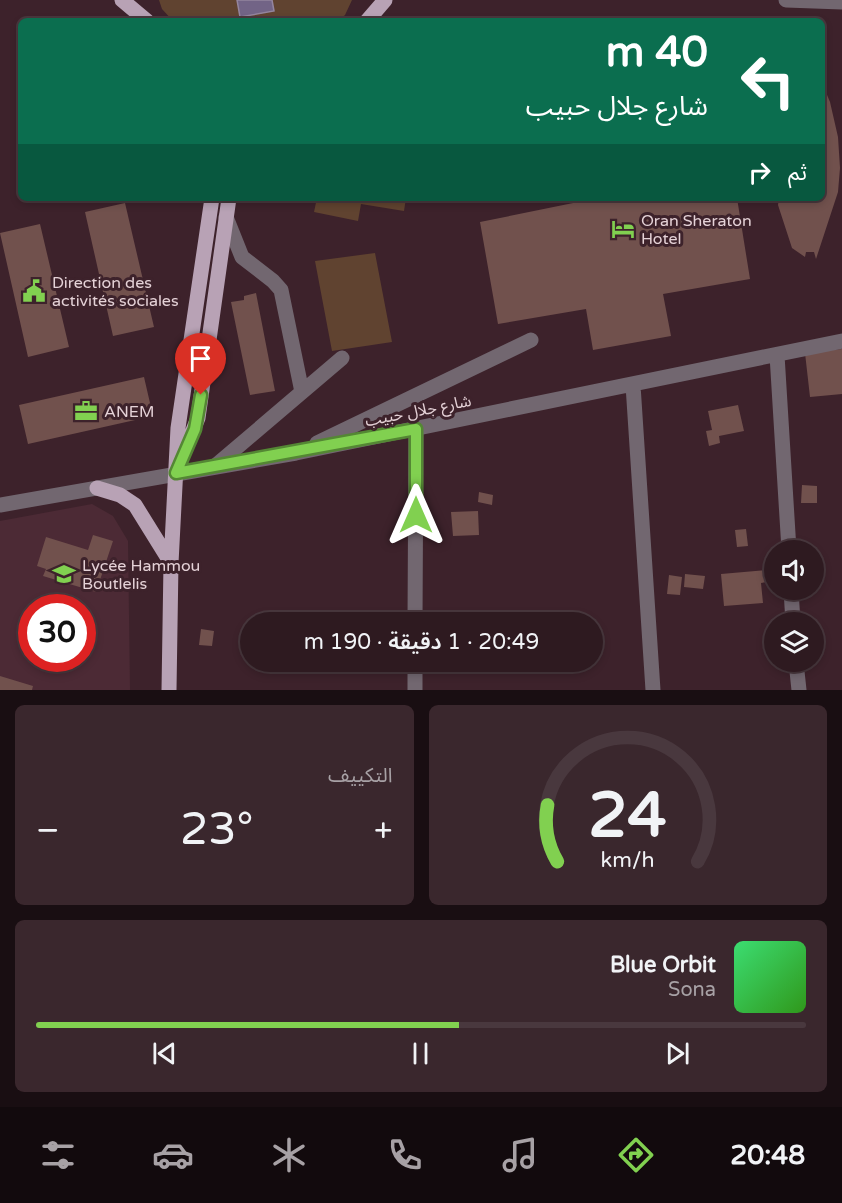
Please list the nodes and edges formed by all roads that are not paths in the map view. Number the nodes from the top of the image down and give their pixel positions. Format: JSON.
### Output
{"nodes":[{"id":1,"x":122,"y":0,"type":"edge"},
{"id":2,"x":137,"y":0,"type":"edge"},
{"id":3,"x":376,"y":0,"type":"edge"},
{"id":4,"x":385,"y":0,"type":"edge"},
{"id":5,"x":786,"y":0,"type":"edge"},
{"id":6,"x":842,"y":2,"type":"edge"},
{"id":7,"x":143,"y":18,"type":"edge"},
{"id":8,"x":146,"y":18,"type":"edge"},
{"id":9,"x":367,"y":18,"type":"edge"},
{"id":10,"x":369,"y":18,"type":"edge"},
{"id":11,"x":212,"y":201,"type":"edge"},
{"id":12,"x":229,"y":201,"type":"edge"},
{"id":13,"x":226,"y":217,"type":"junction"},
{"id":14,"x":531,"y":340,"type":"dead end"},
{"id":15,"x":842,"y":341,"type":"edge"},
{"id":16,"x":777,"y":356,"type":"junction"},
{"id":17,"x":342,"y":358,"type":"dead end"},
{"id":18,"x":633,"y":385,"type":"junction"},
{"id":19,"x":302,"y":393,"type":"junction"},
{"id":20,"x":416,"y":429,"type":"junction"},
{"id":21,"x":296,"y":453,"type":"junction"},
{"id":22,"x":213,"y":468,"type":"junction"},
{"id":23,"x":176,"y":473,"type":"junction"},
{"id":24,"x":97,"y":488,"type":"junction"},
{"id":25,"x":0,"y":505,"type":"edge"},
{"id":26,"x":788,"y":540,"type":"edge"},
{"id":27,"x":171,"y":562,"type":"junction"},
{"id":28,"x":415,"y":612,"type":"edge"},
{"id":29,"x":415,"y":672,"type":"edge"},
{"id":30,"x":797,"y":672,"type":"edge"},
{"id":31,"x":170,"y":690,"type":"edge"},
{"id":32,"x":415,"y":690,"type":"edge"},
{"id":33,"x":653,"y":690,"type":"edge"},
{"id":34,"x":799,"y":690,"type":"edge"}],
"edges":[{"from":1,"to":7,"type":"main road"},
{"from":2,"to":8,"type":"main road"},
{"from":3,"to":9,"type":"main road"},
{"from":4,"to":10,"type":"main road"},
{"from":5,"to":6,"type":"street"},
{"from":11,"to":23,"type":"main road"},
{"from":12,"to":13,"type":"main road"},
{"from":13,"to":19,"type":"street"},
{"from":13,"to":23,"type":"main road"},
{"from":14,"to":21,"type":"street"},
{"from":15,"to":16,"type":"street","name":"شارع جلال حبيب"},
{"from":16,"to":18,"type":"street","name":"شارع جلال حبيب"},
{"from":16,"to":26,"type":"street"},
{"from":17,"to":19,"type":"street"},
{"from":18,"to":20,"type":"street","name":"شارع جلال حبيب"},
{"from":18,"to":33,"type":"street"},
{"from":19,"to":22,"type":"street"},
{"from":20,"to":21,"type":"street","name":"شارع جلال حبيب"},
{"from":20,"to":28,"type":"street"},
{"from":21,"to":22,"type":"street","name":"شارع جلال حبيب"},
{"from":22,"to":23,"type":"street","name":"شارع جلال حبيب"},
{"from":23,"to":24,"type":"street","name":"شارع جلال حبيب"},
{"from":23,"to":27,"type":"main road"},
{"from":24,"to":25,"type":"street","name":"شارع جلال حبيب"},
{"from":24,"to":27,"type":"main road"},
{"from":27,"to":31,"type":"main road"},
{"from":29,"to":32,"type":"street"},
{"from":30,"to":34,"type":"street"}]}
